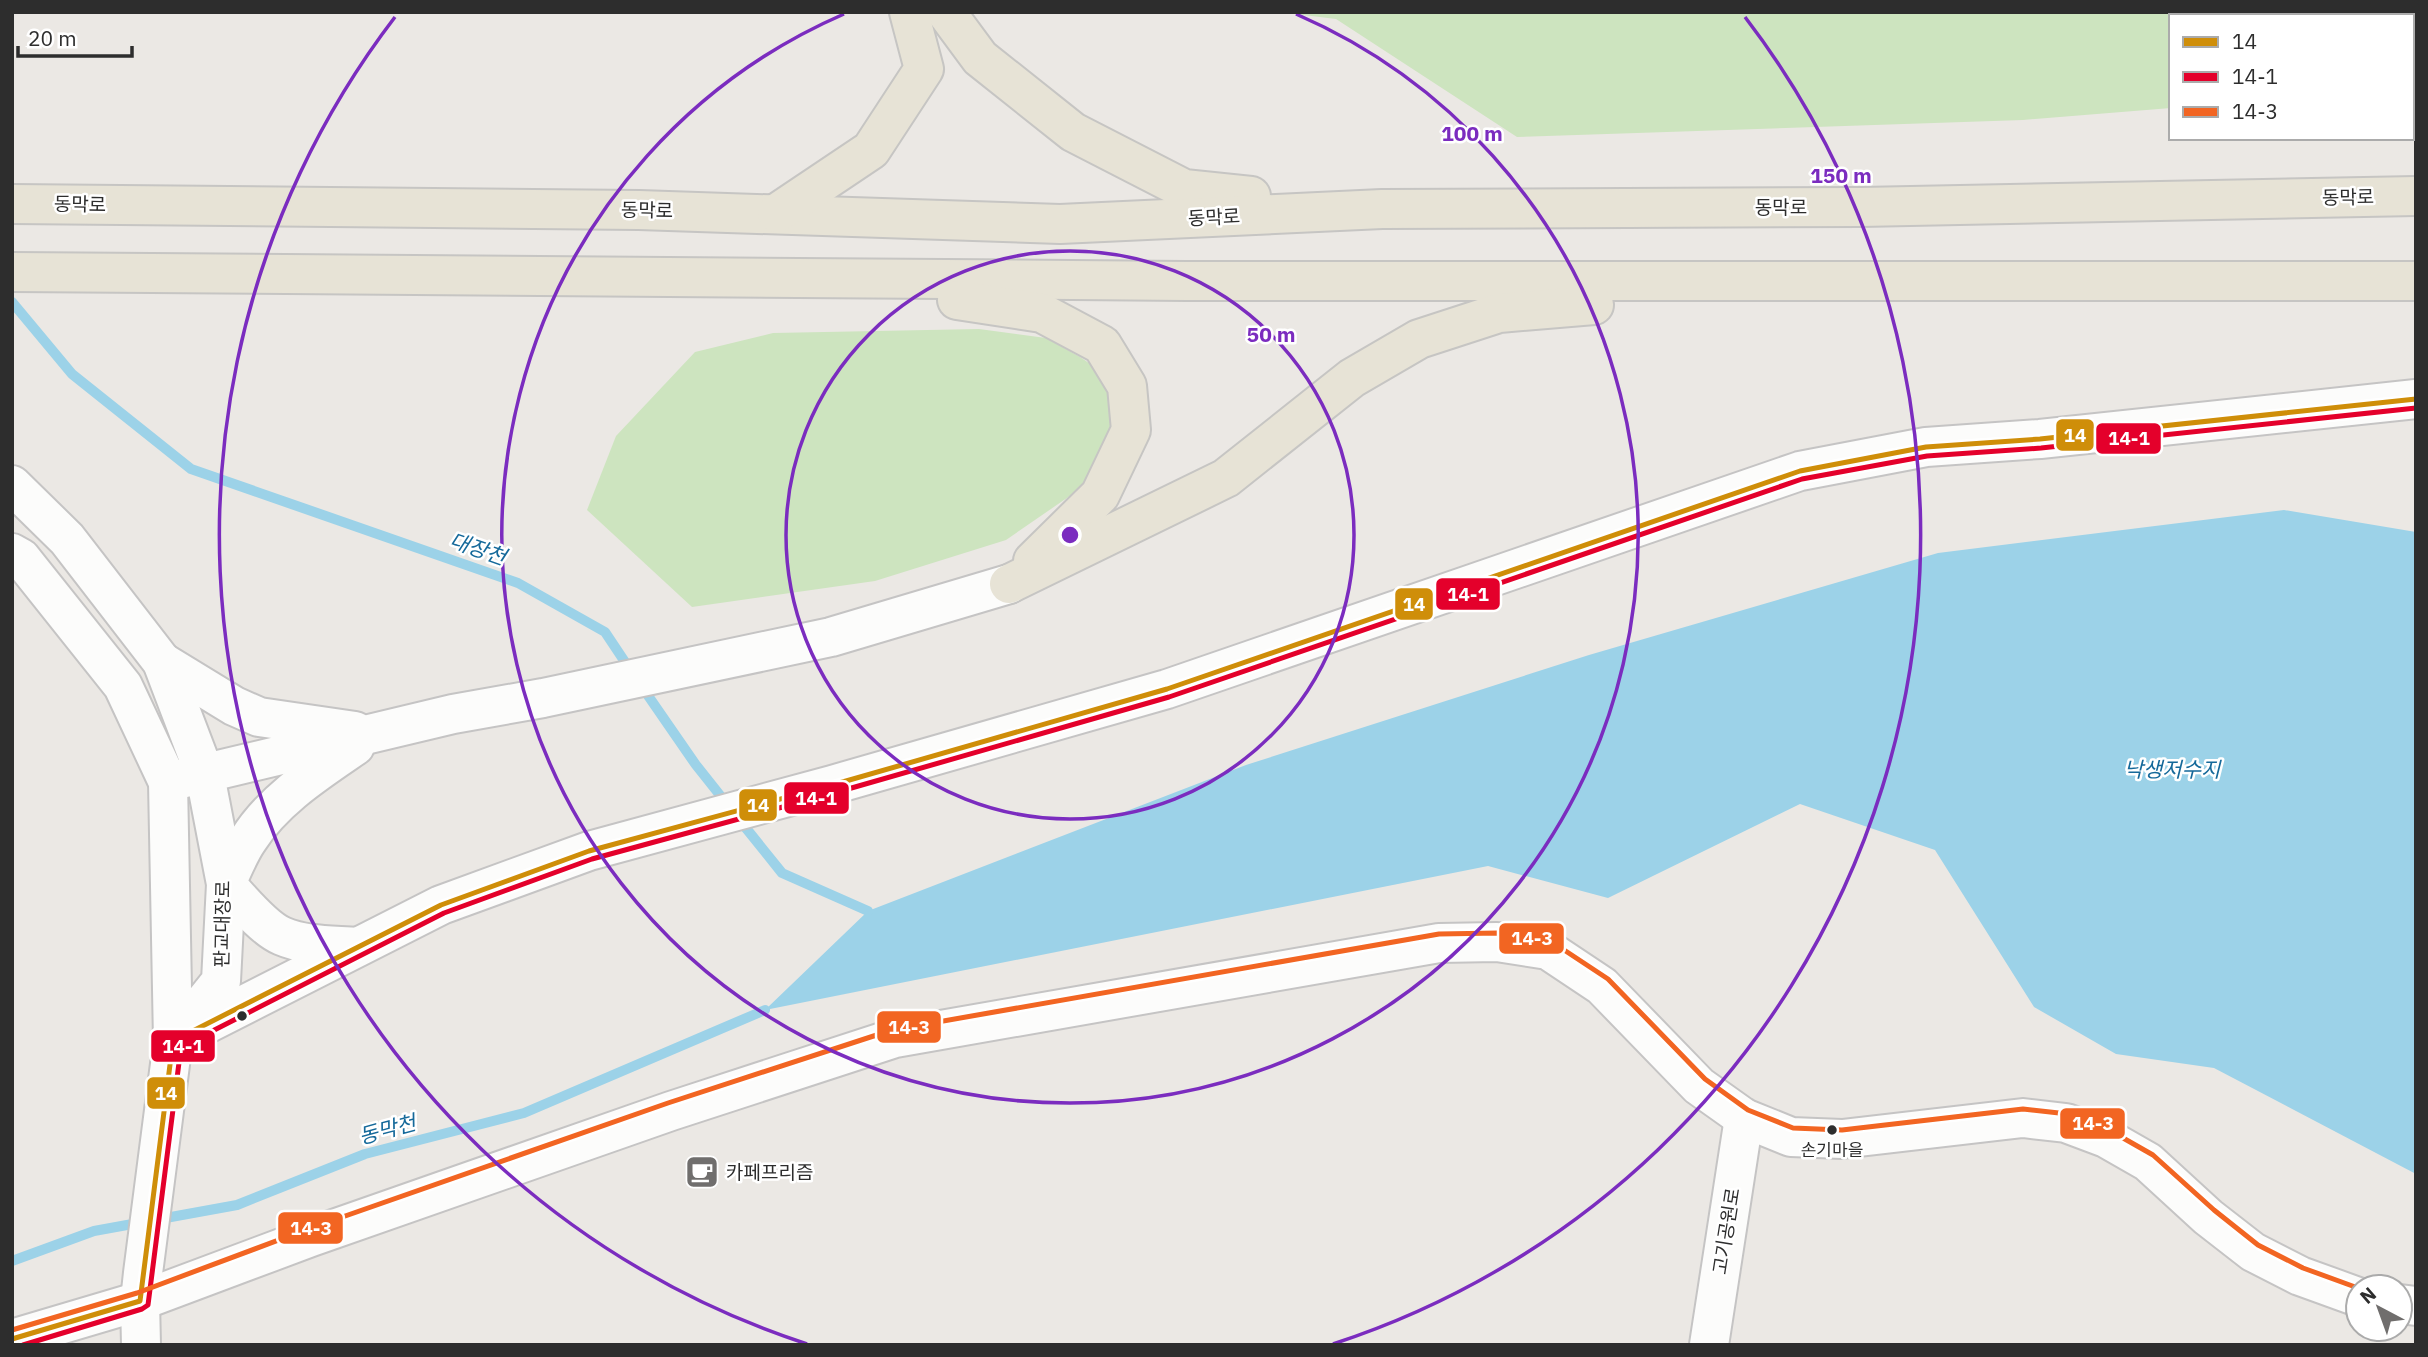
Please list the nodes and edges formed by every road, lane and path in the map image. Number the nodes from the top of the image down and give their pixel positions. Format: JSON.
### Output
{"nodes":[{"id":1,"x":909,"y":12,"type":"edge"},
{"id":2,"x":946,"y":12,"type":"edge"},
{"id":3,"x":2416,"y":196,"type":"edge"},
{"id":4,"x":12,"y":204,"type":"edge"},
{"id":5,"x":1382,"y":209,"type":"junction"},
{"id":6,"x":777,"y":213,"type":"junction"},
{"id":7,"x":12,"y":271,"type":"edge"},
{"id":8,"x":835,"y":280,"type":"junction"},
{"id":9,"x":2416,"y":281,"type":"edge"},
{"id":10,"x":1843,"y":283,"type":"junction"},
{"id":11,"x":2416,"y":399,"type":"edge"},
{"id":12,"x":12,"y":485,"type":"edge"},
{"id":13,"x":12,"y":553,"type":"edge"},
{"id":14,"x":1009,"y":584,"type":"junction"},
{"id":15,"x":162,"y":662,"type":"junction"},
{"id":16,"x":374,"y":733,"type":"junction"},
{"id":17,"x":205,"y":775,"type":"junction"},
{"id":18,"x":168,"y":782,"type":"junction"},
{"id":19,"x":226,"y":884,"type":"junction"},
{"id":20,"x":358,"y":947,"type":"junction"},
{"id":21,"x":173,"y":1041,"type":"junction"},
{"id":22,"x":1744,"y":1118,"type":"junction"},
{"id":23,"x":141,"y":1287,"type":"junction"},
{"id":24,"x":2344,"y":1292,"type":"edge"},
{"id":25,"x":12,"y":1339,"type":"edge"},
{"id":26,"x":141,"y":1345,"type":"edge"},
{"id":27,"x":1709,"y":1345,"type":"edge"}],
"edges":[{"from":1,"to":6,"type":"main road"},
{"from":2,"to":5,"type":"main road"},
{"from":3,"to":5,"type":"main road","name":"동막로"},
{"from":4,"to":6,"type":"main road","name":"동막로"},
{"from":5,"to":6,"type":"main road","name":"동막로"},
{"from":7,"to":8,"type":"main road"},
{"from":8,"to":10,"type":"main road"},
{"from":8,"to":14,"type":"main road"},
{"from":9,"to":10,"type":"main road"},
{"from":10,"to":14,"type":"main road"},
{"from":11,"to":20,"type":"street"},
{"from":12,"to":15,"type":"street","name":"판교대장로"},
{"from":13,"to":18,"type":"street"},
{"from":14,"to":16,"type":"street"},
{"from":15,"to":16,"type":"street"},
{"from":15,"to":17,"type":"street","name":"판교대장로"},
{"from":16,"to":17,"type":"street"},
{"from":16,"to":19,"type":"street"},
{"from":17,"to":18,"type":"street"},
{"from":17,"to":19,"type":"street","name":"판교대장로"},
{"from":18,"to":21,"type":"street"},
{"from":19,"to":20,"type":"street"},
{"from":19,"to":21,"type":"street","name":"판교대장로"},
{"from":20,"to":21,"type":"street"},
{"from":21,"to":23,"type":"street"},
{"from":22,"to":23,"type":"street"},
{"from":22,"to":24,"type":"street"},
{"from":22,"to":27,"type":"street","name":"고기공원로"},
{"from":23,"to":25,"type":"street"},
{"from":23,"to":26,"type":"street"}]}
